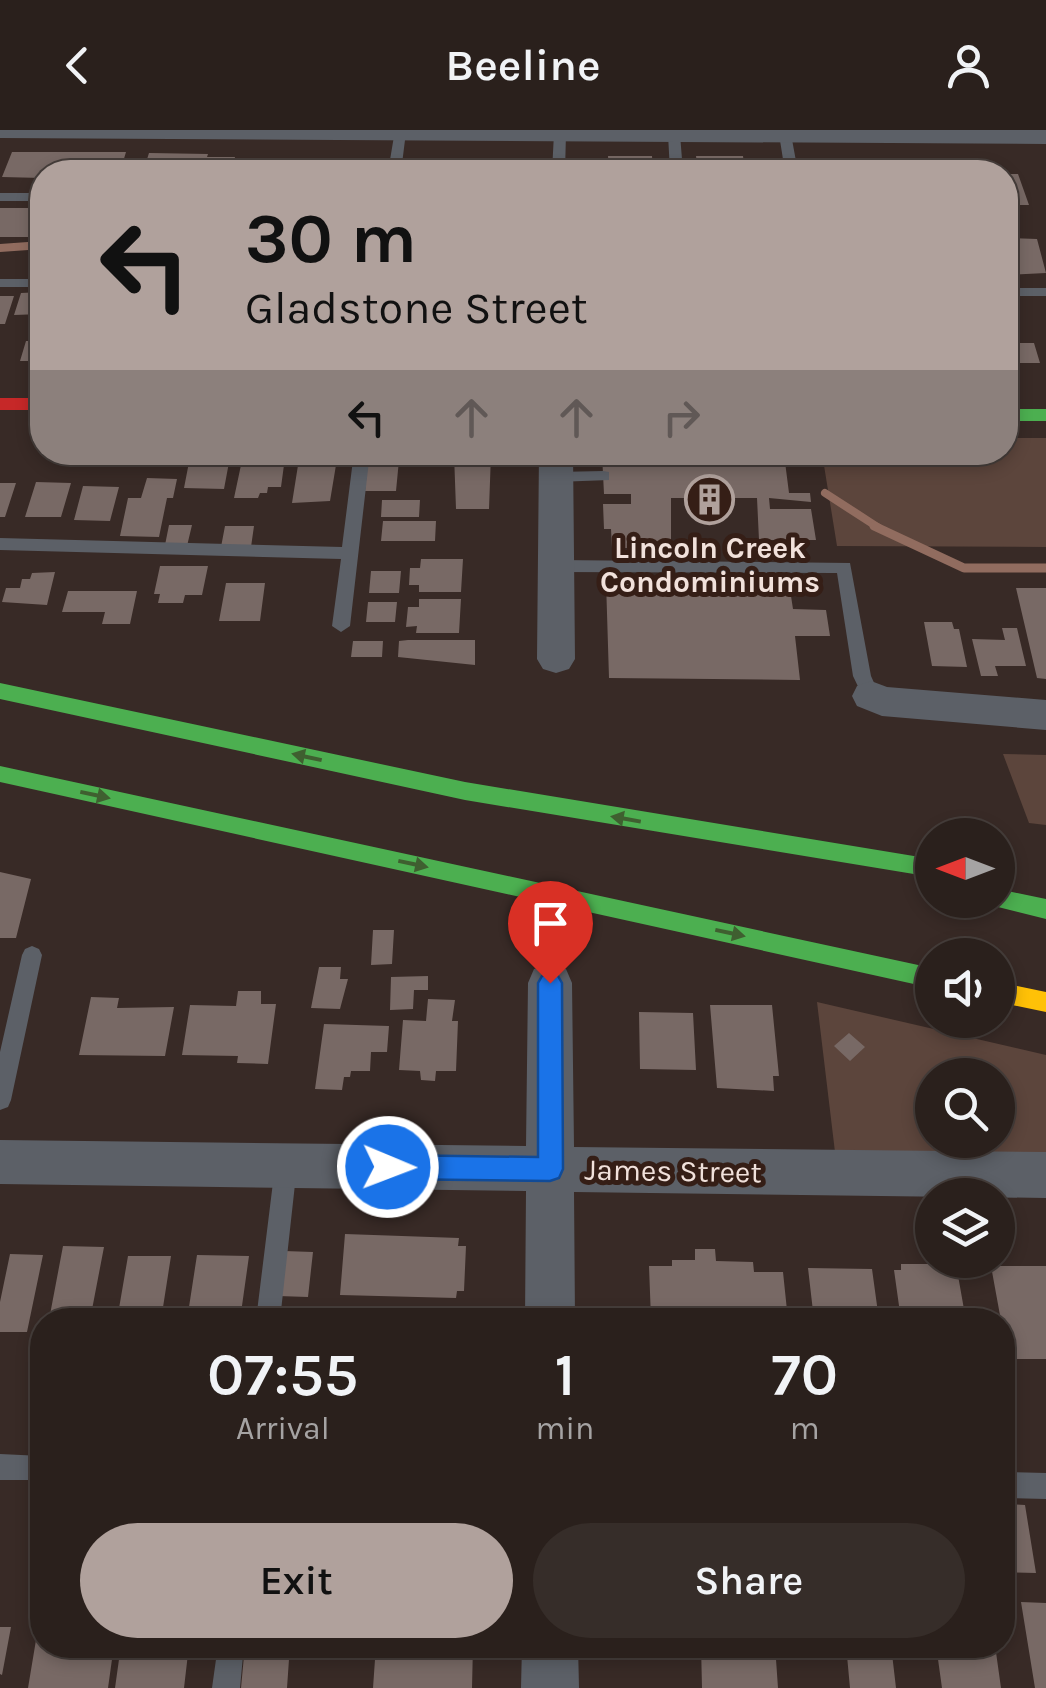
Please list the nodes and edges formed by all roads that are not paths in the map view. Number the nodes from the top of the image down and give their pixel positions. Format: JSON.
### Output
{"nodes":[{"id":1,"x":0,"y":130,"type":"edge"},
{"id":2,"x":400,"y":132,"type":"edge"},
{"id":3,"x":560,"y":133,"type":"junction"},
{"id":4,"x":991,"y":133,"type":"edge"},
{"id":5,"x":674,"y":134,"type":"junction"},
{"id":6,"x":785,"y":134,"type":"junction"},
{"id":7,"x":1046,"y":136,"type":"edge"},
{"id":8,"x":396,"y":160,"type":"edge"},
{"id":9,"x":559,"y":160,"type":"edge"},
{"id":10,"x":676,"y":160,"type":"edge"},
{"id":11,"x":790,"y":160,"type":"edge"},
{"id":12,"x":0,"y":197,"type":"edge"},
{"id":13,"x":30,"y":198,"type":"edge"},
{"id":14,"x":0,"y":283,"type":"edge"},
{"id":15,"x":30,"y":283,"type":"edge"},
{"id":16,"x":1018,"y":292,"type":"edge"},
{"id":17,"x":1046,"y":292,"type":"edge"},
{"id":18,"x":0,"y":404,"type":"edge"},
{"id":19,"x":30,"y":404,"type":"edge"},
{"id":20,"x":1018,"y":414,"type":"edge"},
{"id":21,"x":1046,"y":415,"type":"edge"},
{"id":22,"x":360,"y":465,"type":"edge"},
{"id":23,"x":556,"y":465,"type":"edge"},
{"id":24,"x":603,"y":476,"type":"dead end"},
{"id":25,"x":0,"y":544,"type":"edge"},
{"id":26,"x":350,"y":553,"type":"junction"},
{"id":27,"x":556,"y":566,"type":"junction"},
{"id":28,"x":341,"y":626,"type":"dead end"},
{"id":29,"x":556,"y":658,"type":"dead end"},
{"id":30,"x":0,"y":691,"type":"edge"},
{"id":31,"x":870,"y":696,"type":"joint"},
{"id":32,"x":1046,"y":715,"type":"edge"},
{"id":33,"x":0,"y":774,"type":"edge"},
{"id":34,"x":722,"y":835,"type":"junction"},
{"id":35,"x":915,"y":865,"type":"edge"},
{"id":36,"x":915,"y":879,"type":"edge"},
{"id":37,"x":1015,"y":881,"type":"edge"},
{"id":38,"x":1046,"y":886,"type":"edge"},
{"id":39,"x":1015,"y":902,"type":"edge"},
{"id":40,"x":1046,"y":909,"type":"edge"},
{"id":41,"x":32,"y":955,"type":"dead end"},
{"id":42,"x":915,"y":974,"type":"edge"},
{"id":43,"x":550,"y":983,"type":"dead end"},
{"id":44,"x":1015,"y":996,"type":"edge"},
{"id":45,"x":1046,"y":1002,"type":"edge"},
{"id":46,"x":0,"y":1100,"type":"edge"},
{"id":47,"x":0,"y":1162,"type":"edge"},
{"id":48,"x":286,"y":1166,"type":"junction"},
{"id":49,"x":550,"y":1169,"type":"junction"},
{"id":50,"x":1046,"y":1175,"type":"edge"},
{"id":51,"x":269,"y":1308,"type":"edge"},
{"id":52,"x":550,"y":1308,"type":"edge"},
{"id":53,"x":0,"y":1468,"type":"edge"},
{"id":54,"x":30,"y":1468,"type":"edge"},
{"id":55,"x":1015,"y":1485,"type":"edge"},
{"id":56,"x":1046,"y":1486,"type":"edge"},
{"id":57,"x":229,"y":1658,"type":"edge"},
{"id":58,"x":550,"y":1658,"type":"edge"},
{"id":59,"x":226,"y":1688,"type":"edge"},
{"id":60,"x":550,"y":1688,"type":"edge"}],
"edges":[{"from":1,"to":2,"type":"street"},
{"from":2,"to":3,"type":"street"},
{"from":2,"to":8,"type":"lane"},
{"from":3,"to":5,"type":"street"},
{"from":3,"to":9,"type":"lane"},
{"from":4,"to":6,"type":"street"},
{"from":4,"to":7,"type":"street"},
{"from":5,"to":6,"type":"street"},
{"from":5,"to":10,"type":"lane"},
{"from":6,"to":11,"type":"lane"},
{"from":12,"to":13,"type":"lane"},
{"from":14,"to":15,"type":"lane"},
{"from":16,"to":17,"type":"lane"},
{"from":18,"to":19,"type":"main road"},
{"from":20,"to":21,"type":"main road"},
{"from":22,"to":26,"type":"lane"},
{"from":23,"to":24,"type":"lane"},
{"from":23,"to":27,"type":"street"},
{"from":25,"to":26,"type":"lane"},
{"from":26,"to":28,"type":"lane"},
{"from":27,"to":29,"type":"street"},
{"from":27,"to":31,"type":"lane"},
{"from":34,"to":30,"type":"main road","one_way":true},
{"from":31,"to":32,"type":"street"},
{"from":33,"to":42,"type":"main road","one_way":true},
{"from":34,"to":35,"type":"main road"},
{"from":34,"to":36,"type":"main road"},
{"from":37,"to":38,"type":"main road"},
{"from":39,"to":40,"type":"main road"},
{"from":41,"to":46,"type":"lane"},
{"from":43,"to":49,"type":"street"},
{"from":44,"to":45,"type":"main road"},
{"from":47,"to":48,"type":"street","name":"James Street"},
{"from":48,"to":49,"type":"street","name":"James Street"},
{"from":48,"to":51,"type":"lane"},
{"from":49,"to":50,"type":"street","name":"James Street"},
{"from":49,"to":52,"type":"street"},
{"from":53,"to":54,"type":"lane"},
{"from":55,"to":56,"type":"lane"},
{"from":57,"to":59,"type":"lane"},
{"from":58,"to":60,"type":"street"}]}
